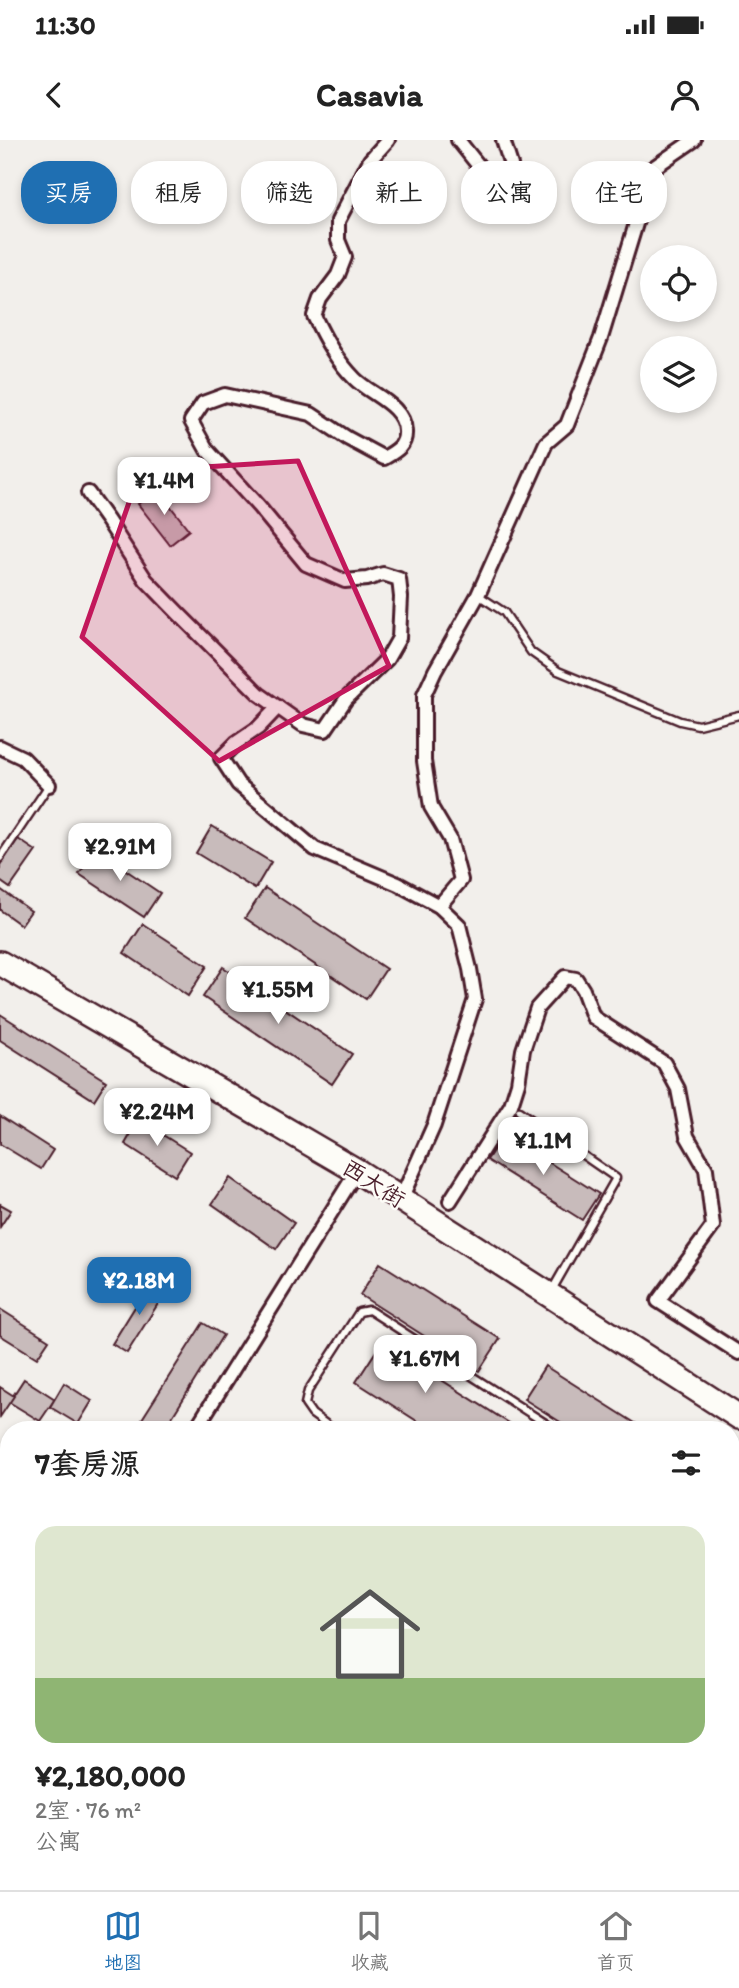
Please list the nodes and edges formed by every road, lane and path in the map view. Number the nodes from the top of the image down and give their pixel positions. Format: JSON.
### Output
{"nodes":[{"id":1,"x":388,"y":140,"type":"edge"},
{"id":2,"x":458,"y":140,"type":"edge"},
{"id":3,"x":503,"y":140,"type":"edge"},
{"id":4,"x":694,"y":140,"type":"edge"},
{"id":5,"x":88,"y":494,"type":"dead end"},
{"id":6,"x":478,"y":594,"type":"junction"},
{"id":7,"x":278,"y":707,"type":"junction"},
{"id":8,"x":739,"y":715,"type":"edge"},
{"id":9,"x":0,"y":747,"type":"edge"},
{"id":10,"x":49,"y":785,"type":"joint"},
{"id":11,"x":0,"y":858,"type":"edge"},
{"id":12,"x":439,"y":906,"type":"junction"},
{"id":13,"x":0,"y":963,"type":"edge"},
{"id":14,"x":519,"y":1111,"type":"dead end"},
{"id":15,"x":357,"y":1171,"type":"junction"},
{"id":16,"x":401,"y":1199,"type":"junction"},
{"id":17,"x":450,"y":1201,"type":"dead end"},
{"id":18,"x":549,"y":1295,"type":"junction"},
{"id":19,"x":739,"y":1353,"type":"edge"},
{"id":20,"x":739,"y":1417,"type":"edge"},
{"id":21,"x":201,"y":1421,"type":"edge"},
{"id":22,"x":321,"y":1421,"type":"edge"},
{"id":23,"x":542,"y":1421,"type":"edge"}],
"edges":[{"from":1,"to":7,"type":"street"},
{"from":2,"to":3,"type":"street"},
{"from":4,"to":6,"type":"street"},
{"from":5,"to":7,"type":"street"},
{"from":6,"to":8,"type":"lane"},
{"from":6,"to":12,"type":"street"},
{"from":7,"to":12,"type":"street"},
{"from":9,"to":10,"type":"street"},
{"from":10,"to":11,"type":"lane"},
{"from":12,"to":16,"type":"street"},
{"from":13,"to":15,"type":"highway","name":"西大街"},
{"from":14,"to":18,"type":"lane"},
{"from":15,"to":16,"type":"highway","name":"西大街"},
{"from":15,"to":21,"type":"street"},
{"from":16,"to":18,"type":"highway","name":"西大街"},
{"from":17,"to":19,"type":"street"},
{"from":18,"to":20,"type":"highway","name":"西大街"},
{"from":22,"to":23,"type":"lane"}]}
